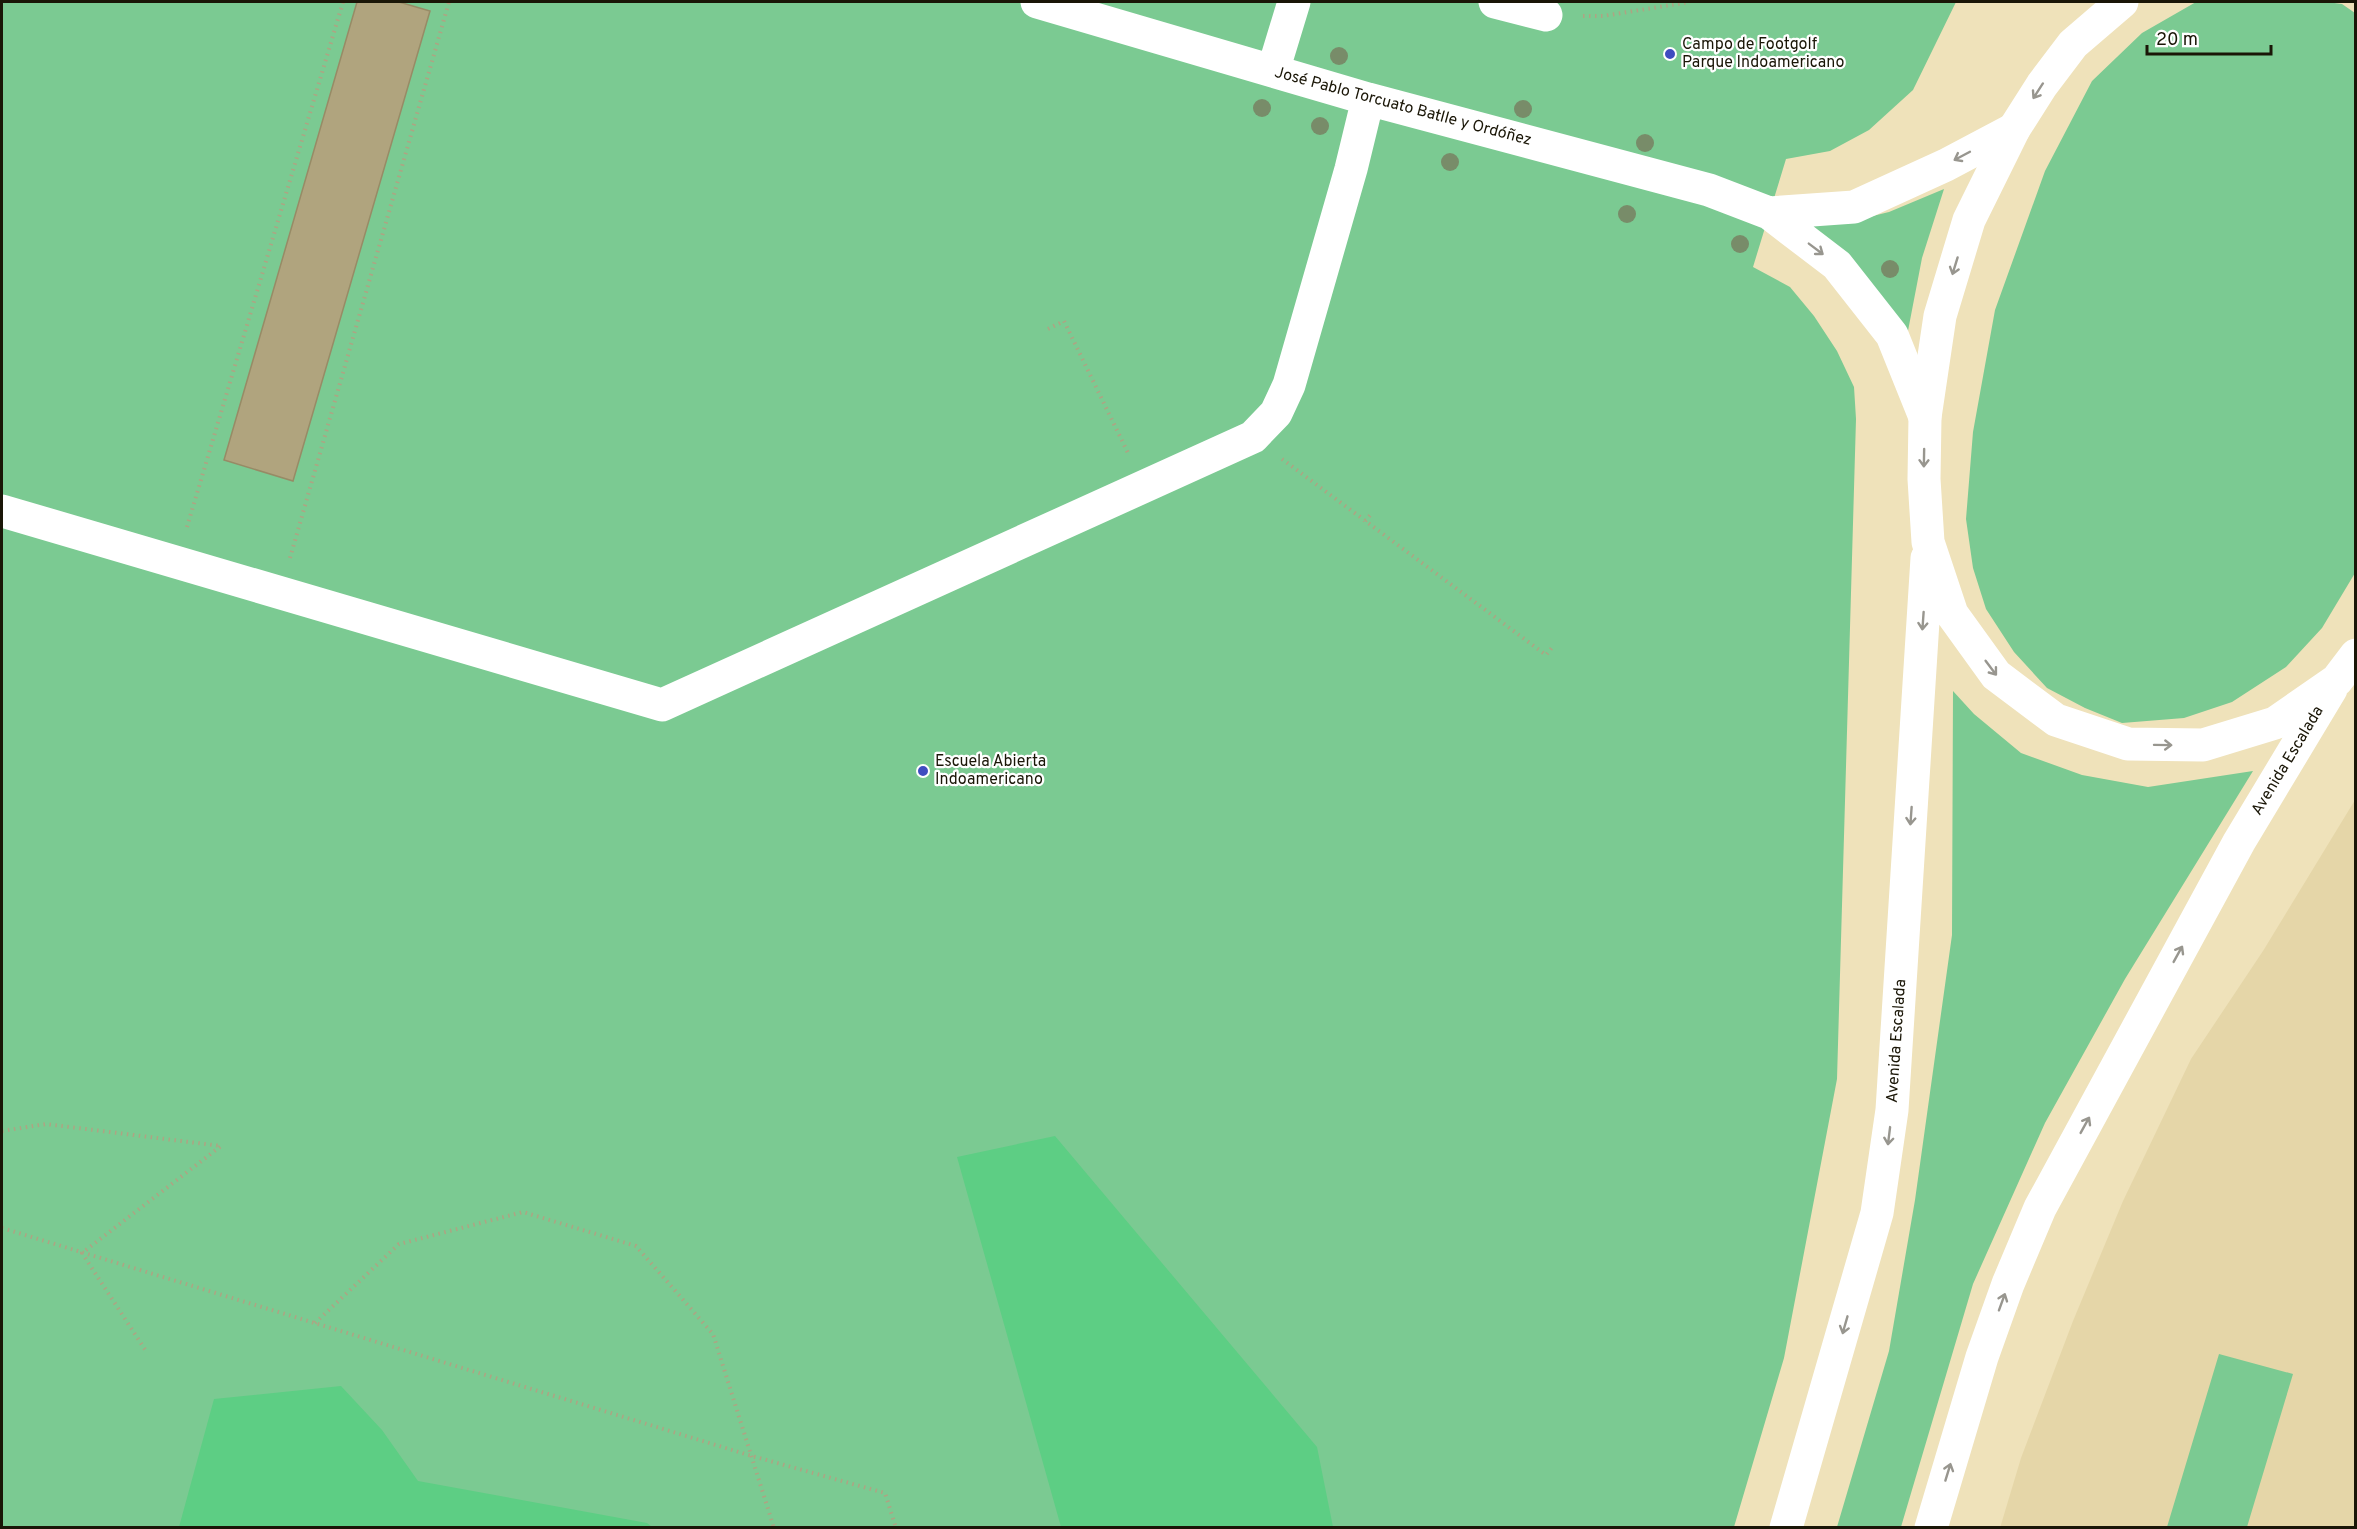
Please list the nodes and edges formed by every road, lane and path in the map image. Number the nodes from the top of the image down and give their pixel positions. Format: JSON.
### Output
{"nodes":[{"id":1,"x":343,"y":2,"type":"edge"},
{"id":2,"x":449,"y":2,"type":"edge"},
{"id":3,"x":1037,"y":2,"type":"edge"},
{"id":4,"x":1294,"y":2,"type":"edge"},
{"id":5,"x":1495,"y":2,"type":"edge"},
{"id":6,"x":1690,"y":2,"type":"edge"},
{"id":7,"x":2098,"y":2,"type":"edge"},
{"id":8,"x":2122,"y":2,"type":"edge"},
{"id":9,"x":1546,"y":15,"type":"joint"},
{"id":10,"x":2073,"y":44,"type":"junction"},
{"id":11,"x":1273,"y":71,"type":"junction"},
{"id":12,"x":1368,"y":99,"type":"junction"},
{"id":13,"x":2014,"y":129,"type":"junction"},
{"id":14,"x":1769,"y":213,"type":"junction"},
{"id":15,"x":1048,"y":329,"type":"dead end"},
{"id":16,"x":1925,"y":417,"type":"junction"},
{"id":17,"x":1253,"y":437,"type":"junction"},
{"id":18,"x":1144,"y":486,"type":"junction"},
{"id":19,"x":2,"y":511,"type":"edge"},
{"id":20,"x":1372,"y":513,"type":"dead end"},
{"id":21,"x":1365,"y":520,"type":"junction"},
{"id":22,"x":1928,"y":542,"type":"junction"},
{"id":23,"x":177,"y":562,"type":"junction"},
{"id":24,"x":280,"y":593,"type":"junction"},
{"id":25,"x":1554,"y":645,"type":"dead end"},
{"id":26,"x":2350,"y":663,"type":"edge"},
{"id":27,"x":2,"y":1131,"type":"edge"},
{"id":28,"x":2,"y":1228,"type":"edge"},
{"id":29,"x":82,"y":1253,"type":"junction"},
{"id":30,"x":315,"y":1324,"type":"junction"},
{"id":31,"x":146,"y":1352,"type":"dead end"},
{"id":32,"x":752,"y":1456,"type":"junction"},
{"id":33,"x":774,"y":1527,"type":"edge"},
{"id":34,"x":896,"y":1527,"type":"edge"},
{"id":35,"x":1786,"y":1527,"type":"edge"},
{"id":36,"x":1931,"y":1527,"type":"edge"}],
"edges":[{"from":1,"to":23,"type":"path"},
{"from":2,"to":24,"type":"path"},
{"from":3,"to":11,"type":"main road","name":"José Pablo Torcuato Batlle y Ordóñez"},
{"from":4,"to":11,"type":"main road"},
{"from":5,"to":9,"type":"main road"},
{"from":6,"to":9,"type":"path"},
{"from":7,"to":10,"type":"main road"},
{"from":8,"to":10,"type":"main road"},
{"from":10,"to":13,"type":"main road","one_way":true},
{"from":11,"to":12,"type":"main road","name":"José Pablo Torcuato Batlle y Ordóñez"},
{"from":12,"to":14,"type":"main road","name":"José Pablo Torcuato Batlle y Ordóñez"},
{"from":12,"to":17,"type":"main road"},
{"from":13,"to":14,"type":"main road","name":"José Pablo Torcuato Batlle y Ordóñez","one_way":true},
{"from":13,"to":16,"type":"main road","one_way":true},
{"from":14,"to":16,"type":"main road","name":"José Pablo Torcuato Batlle y Ordóñez","one_way":true},
{"from":15,"to":18,"type":"path"},
{"from":16,"to":22,"type":"main road","one_way":true},
{"from":17,"to":18,"type":"main road"},
{"from":17,"to":21,"type":"path"},
{"from":18,"to":24,"type":"main road"},
{"from":19,"to":23,"type":"main road"},
{"from":20,"to":21,"type":"path"},
{"from":21,"to":25,"type":"path"},
{"from":22,"to":26,"type":"main road","one_way":true},
{"from":22,"to":35,"type":"main road","name":"Avenida Escalada","one_way":true},
{"from":23,"to":24,"type":"main road"},
{"from":36,"to":26,"type":"main road","name":"Avenida Escalada","one_way":true},
{"from":27,"to":29,"type":"path"},
{"from":28,"to":29,"type":"path"},
{"from":29,"to":30,"type":"path"},
{"from":29,"to":31,"type":"path"},
{"from":30,"to":32,"type":"path"},
{"from":30,"to":32,"type":"path"},
{"from":32,"to":33,"type":"path"},
{"from":32,"to":34,"type":"path"}]}
